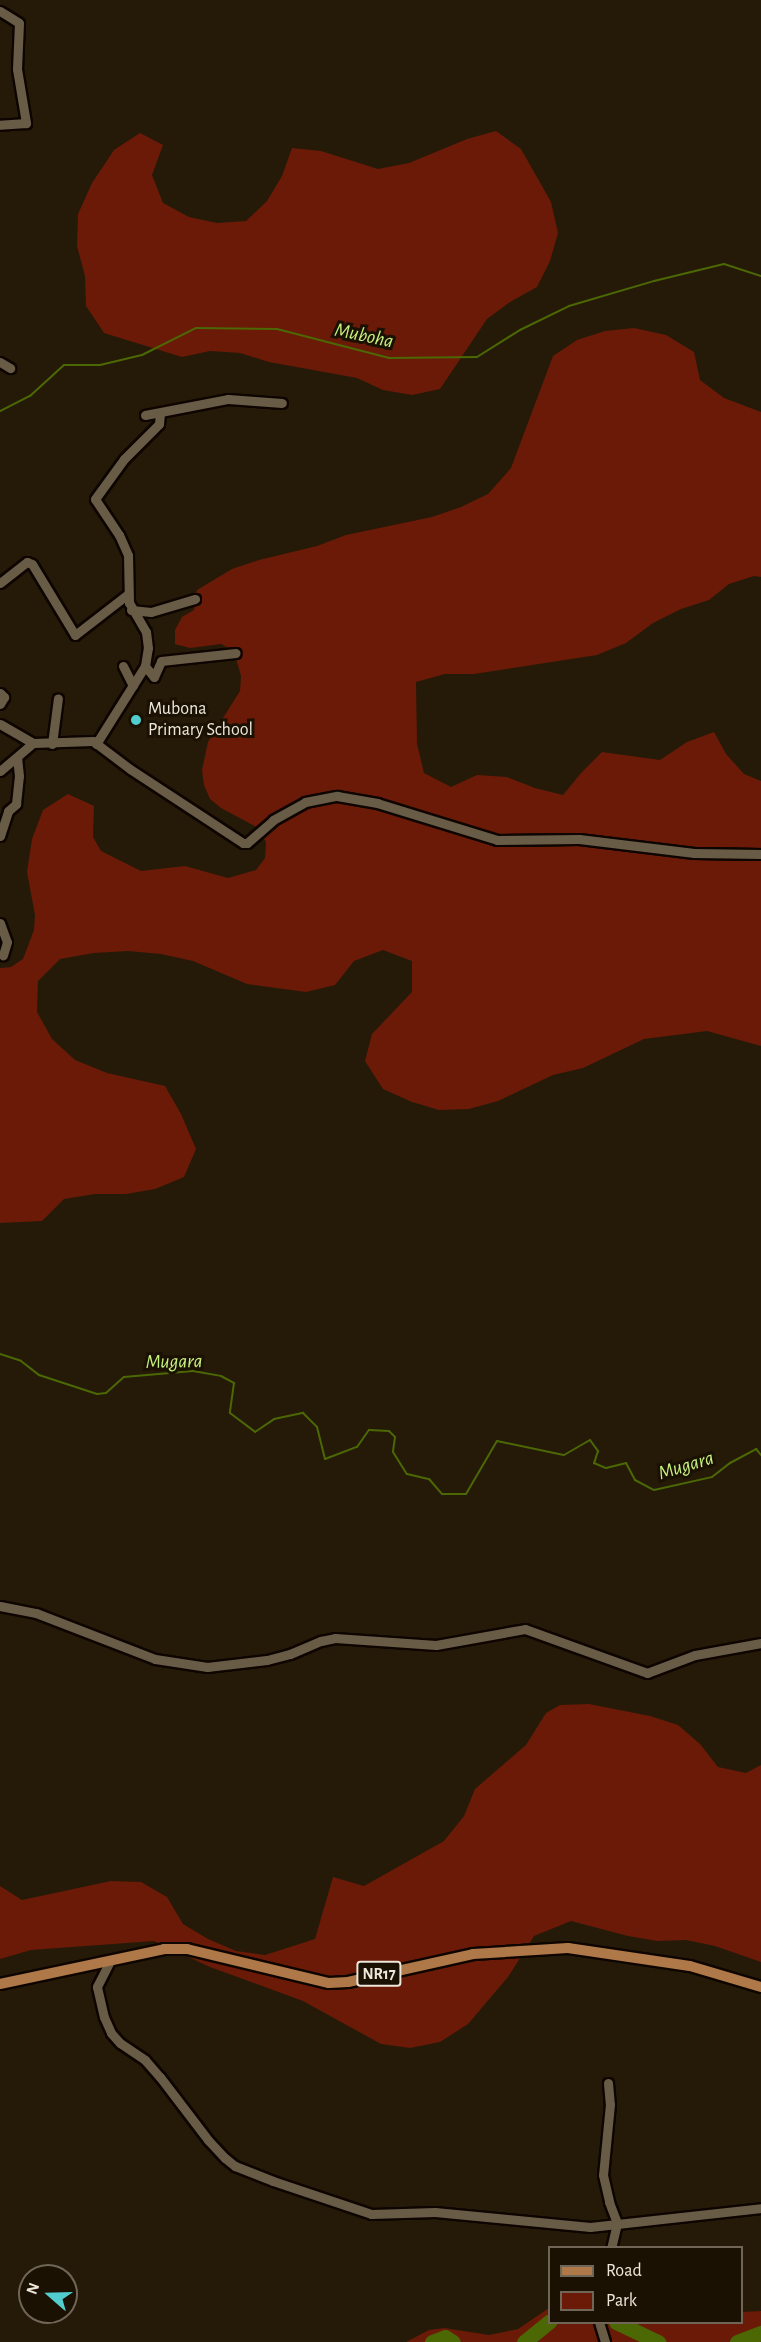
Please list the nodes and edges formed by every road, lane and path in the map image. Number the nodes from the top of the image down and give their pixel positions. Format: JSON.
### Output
{"nodes":[{"id":1,"x":0,"y":10,"type":"edge"},
{"id":2,"x":0,"y":125,"type":"edge"},
{"id":3,"x":0,"y":363,"type":"edge"},
{"id":4,"x":10,"y":368,"type":"dead end"},
{"id":5,"x":282,"y":403,"type":"dead end"},
{"id":6,"x":160,"y":413,"type":"junction"},
{"id":7,"x":145,"y":415,"type":"dead end"},
{"id":8,"x":0,"y":583,"type":"edge"},
{"id":9,"x":128,"y":594,"type":"junction"},
{"id":10,"x":195,"y":599,"type":"dead end"},
{"id":11,"x":131,"y":610,"type":"junction"},
{"id":12,"x":236,"y":654,"type":"dead end"},
{"id":13,"x":123,"y":666,"type":"dead end"},
{"id":14,"x":146,"y":666,"type":"junction"},
{"id":15,"x":133,"y":686,"type":"junction"},
{"id":16,"x":0,"y":693,"type":"edge"},
{"id":17,"x":58,"y":698,"type":"dead end"},
{"id":18,"x":0,"y":704,"type":"edge"},
{"id":19,"x":0,"y":724,"type":"edge"},
{"id":20,"x":33,"y":743,"type":"junction"},
{"id":21,"x":52,"y":744,"type":"junction"},
{"id":22,"x":96,"y":744,"type":"junction"},
{"id":23,"x":17,"y":758,"type":"junction"},
{"id":24,"x":0,"y":771,"type":"edge"},
{"id":25,"x":0,"y":836,"type":"edge"},
{"id":26,"x":761,"y":854,"type":"edge"},
{"id":27,"x":0,"y":923,"type":"edge"},
{"id":28,"x":3,"y":955,"type":"dead end"},
{"id":29,"x":0,"y":1606,"type":"edge"},
{"id":30,"x":761,"y":1643,"type":"edge"},
{"id":31,"x":110,"y":1961,"type":"junction"},
{"id":32,"x":0,"y":1984,"type":"edge"},
{"id":33,"x":761,"y":1988,"type":"edge"},
{"id":34,"x":608,"y":2083,"type":"dead end"},
{"id":35,"x":761,"y":2208,"type":"edge"},
{"id":36,"x":617,"y":2223,"type":"junction"},
{"id":37,"x":611,"y":2246,"type":"edge"},
{"id":38,"x":600,"y":2324,"type":"edge"},
{"id":39,"x":605,"y":2342,"type":"edge"}],
"edges":[{"from":1,"to":2,"type":"street"},
{"from":3,"to":4,"type":"street"},
{"from":5,"to":6,"type":"street"},
{"from":6,"to":7,"type":"street"},
{"from":6,"to":9,"type":"street"},
{"from":8,"to":9,"type":"street"},
{"from":9,"to":11,"type":"street"},
{"from":10,"to":11,"type":"street"},
{"from":11,"to":14,"type":"street"},
{"from":12,"to":14,"type":"street"},
{"from":13,"to":15,"type":"street"},
{"from":14,"to":15,"type":"street"},
{"from":15,"to":22,"type":"street"},
{"from":16,"to":18,"type":"street"},
{"from":17,"to":21,"type":"street"},
{"from":19,"to":20,"type":"street"},
{"from":20,"to":21,"type":"street"},
{"from":20,"to":23,"type":"street"},
{"from":21,"to":22,"type":"street"},
{"from":22,"to":26,"type":"street"},
{"from":23,"to":24,"type":"street"},
{"from":23,"to":25,"type":"street"},
{"from":27,"to":28,"type":"street"},
{"from":29,"to":30,"type":"street"},
{"from":31,"to":32,"type":"main road","number":"NR17"},
{"from":31,"to":33,"type":"main road","number":"NR17"},
{"from":31,"to":36,"type":"street"},
{"from":34,"to":36,"type":"street"},
{"from":35,"to":36,"type":"street"},
{"from":36,"to":37,"type":"street"},
{"from":38,"to":39,"type":"street"}]}
